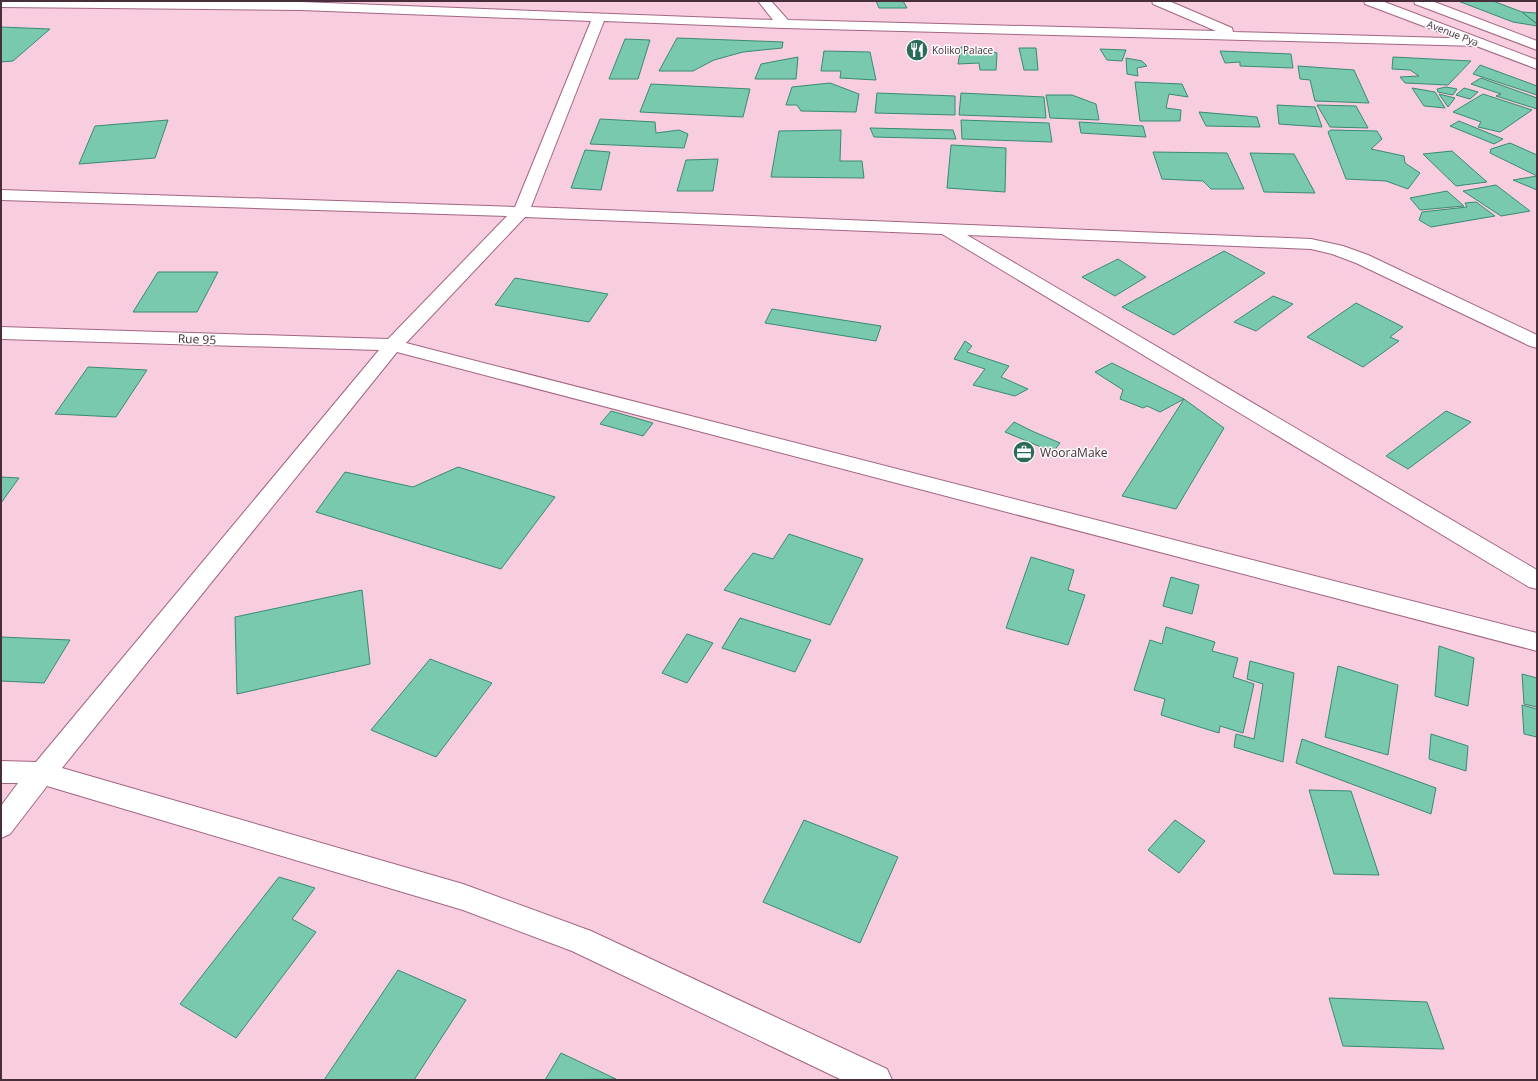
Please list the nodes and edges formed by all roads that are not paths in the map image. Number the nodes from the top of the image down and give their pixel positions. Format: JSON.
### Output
{"nodes":[{"id":1,"x":764,"y":1,"type":"edge"},
{"id":2,"x":1158,"y":1,"type":"edge"},
{"id":3,"x":1370,"y":1,"type":"edge"},
{"id":4,"x":1420,"y":1,"type":"edge"},
{"id":5,"x":1,"y":4,"type":"edge"},
{"id":6,"x":302,"y":4,"type":"edge"},
{"id":7,"x":600,"y":17,"type":"junction"},
{"id":8,"x":784,"y":24,"type":"junction"},
{"id":9,"x":1237,"y":36,"type":"junction"},
{"id":10,"x":1478,"y":42,"type":"junction"},
{"id":11,"x":1534,"y":43,"type":"edge"},
{"id":12,"x":1537,"y":65,"type":"edge"},
{"id":13,"x":1,"y":195,"type":"edge"},
{"id":14,"x":521,"y":212,"type":"junction"},
{"id":15,"x":946,"y":229,"type":"junction"},
{"id":16,"x":1,"y":333,"type":"edge"},
{"id":17,"x":1537,"y":342,"type":"edge"},
{"id":18,"x":393,"y":345,"type":"junction"},
{"id":19,"x":1537,"y":581,"type":"edge"},
{"id":20,"x":1537,"y":642,"type":"edge"},
{"id":21,"x":1,"y":772,"type":"edge"},
{"id":22,"x":42,"y":773,"type":"junction"},
{"id":23,"x":1,"y":826,"type":"edge"},
{"id":24,"x":876,"y":1080,"type":"edge"}],
"edges":[{"from":1,"to":8,"type":"street"},
{"from":2,"to":9,"type":"street"},
{"from":3,"to":10,"type":"street","name":"Avenue Pya"},
{"from":4,"to":11,"type":"street","name":"Avenue Pya"},
{"from":5,"to":6,"type":"street"},
{"from":6,"to":7,"type":"street"},
{"from":7,"to":8,"type":"street"},
{"from":7,"to":14,"type":"street"},
{"from":8,"to":9,"type":"street"},
{"from":9,"to":10,"type":"street"},
{"from":10,"to":11,"type":"street"},
{"from":10,"to":12,"type":"street","name":"Avenue Pya"},
{"from":13,"to":14,"type":"street"},
{"from":14,"to":15,"type":"street"},
{"from":14,"to":18,"type":"street"},
{"from":15,"to":17,"type":"street"},
{"from":15,"to":19,"type":"street"},
{"from":16,"to":18,"type":"street","name":"Rue 95"},
{"from":18,"to":20,"type":"street","name":"Rue 95"},
{"from":18,"to":22,"type":"street"},
{"from":21,"to":22,"type":"street"},
{"from":22,"to":23,"type":"street"},
{"from":22,"to":24,"type":"street"}]}
